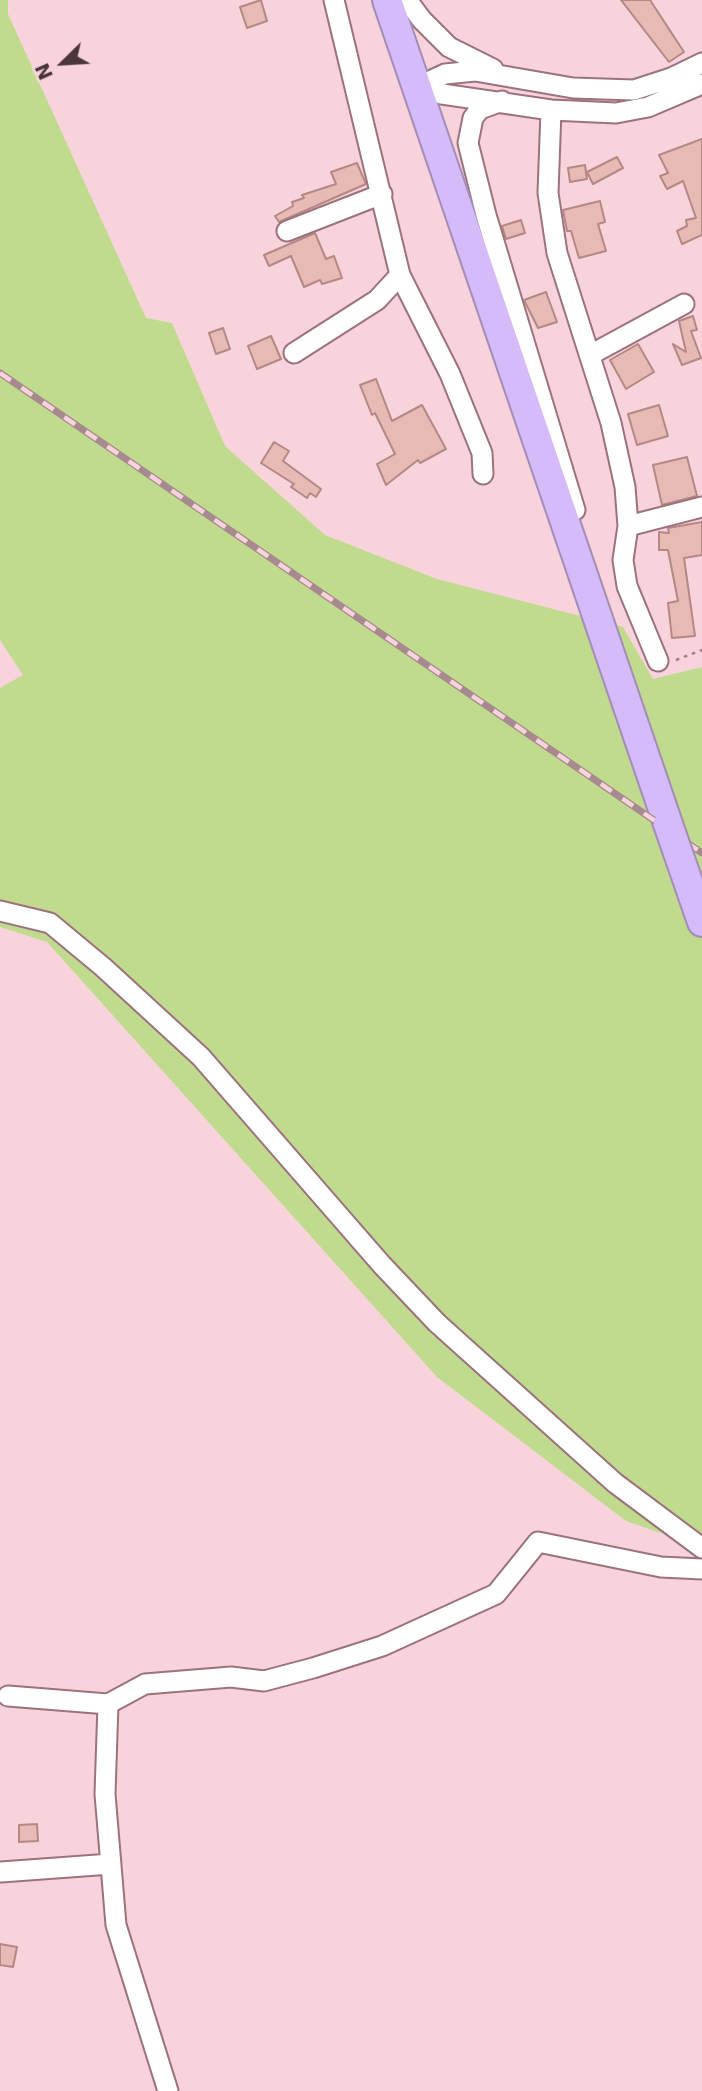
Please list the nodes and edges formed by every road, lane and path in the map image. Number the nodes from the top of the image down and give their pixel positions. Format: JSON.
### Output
{"nodes":[{"id":1,"x":334,"y":0,"type":"edge"},
{"id":2,"x":387,"y":0,"type":"edge"},
{"id":3,"x":407,"y":0,"type":"edge"},
{"id":4,"x":702,"y":62,"type":"edge"},
{"id":5,"x":507,"y":75,"type":"junction"},
{"id":6,"x":702,"y":83,"type":"edge"},
{"id":7,"x":417,"y":87,"type":"junction"},
{"id":8,"x":502,"y":101,"type":"junction"},
{"id":9,"x":551,"y":110,"type":"junction"},
{"id":10,"x":382,"y":194,"type":"junction"},
{"id":11,"x":287,"y":231,"type":"dead end"},
{"id":12,"x":400,"y":275,"type":"junction"},
{"id":13,"x":684,"y":304,"type":"dead end"},
{"id":14,"x":294,"y":352,"type":"dead end"},
{"id":15,"x":590,"y":355,"type":"junction"},
{"id":16,"x":483,"y":474,"type":"dead end"},
{"id":17,"x":702,"y":507,"type":"edge"},
{"id":18,"x":628,"y":526,"type":"junction"},
{"id":19,"x":702,"y":650,"type":"edge"},
{"id":20,"x":658,"y":661,"type":"joint"},
{"id":21,"x":615,"y":664,"type":"junction"},
{"id":22,"x":0,"y":911,"type":"edge"},
{"id":23,"x":702,"y":922,"type":"edge"},
{"id":24,"x":702,"y":1548,"type":"edge"},
{"id":25,"x":702,"y":1569,"type":"edge"},
{"id":26,"x":8,"y":1696,"type":"dead end"},
{"id":27,"x":108,"y":1704,"type":"junction"},
{"id":28,"x":111,"y":1864,"type":"junction"},
{"id":29,"x":1,"y":1872,"type":"edge"},
{"id":30,"x":167,"y":2091,"type":"edge"}],
"edges":[{"from":1,"to":10,"type":"street"},
{"from":2,"to":7,"type":"highway"},
{"from":3,"to":5,"type":"street"},
{"from":4,"to":5,"type":"street"},
{"from":5,"to":7,"type":"street"},
{"from":6,"to":9,"type":"street"},
{"from":7,"to":8,"type":"street"},
{"from":7,"to":21,"type":"highway"},
{"from":8,"to":9,"type":"street"},
{"from":8,"to":21,"type":"street"},
{"from":9,"to":15,"type":"street"},
{"from":10,"to":11,"type":"street"},
{"from":10,"to":12,"type":"street"},
{"from":12,"to":14,"type":"street"},
{"from":12,"to":16,"type":"street"},
{"from":13,"to":15,"type":"street"},
{"from":15,"to":18,"type":"street"},
{"from":17,"to":18,"type":"street"},
{"from":18,"to":20,"type":"street"},
{"from":19,"to":20,"type":"path"},
{"from":21,"to":23,"type":"highway","bridge":true},
{"from":22,"to":24,"type":"street"},
{"from":25,"to":27,"type":"street"},
{"from":26,"to":27,"type":"street"},
{"from":27,"to":28,"type":"street"},
{"from":28,"to":29,"type":"street"},
{"from":28,"to":30,"type":"street"}]}
